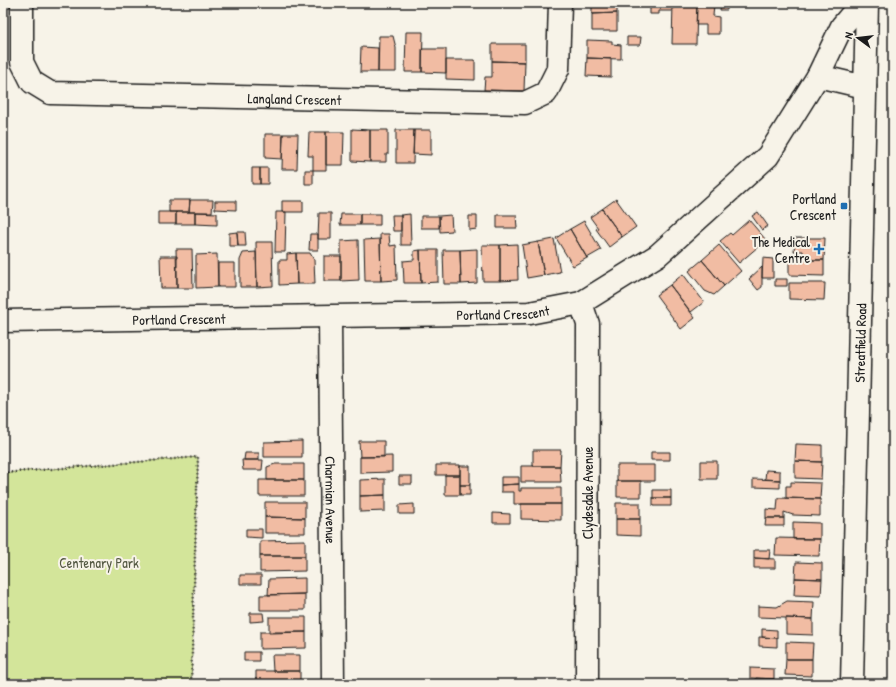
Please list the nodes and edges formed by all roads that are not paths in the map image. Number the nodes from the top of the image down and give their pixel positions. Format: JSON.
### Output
{"nodes":[{"id":1,"x":22,"y":3,"type":"edge"},
{"id":2,"x":560,"y":3,"type":"edge"},
{"id":3,"x":867,"y":4,"type":"edge"},
{"id":4,"x":818,"y":76,"type":"junction"},
{"id":5,"x":865,"y":87,"type":"junction"},
{"id":6,"x":581,"y":303,"type":"junction"},
{"id":7,"x":330,"y":317,"type":"junction"},
{"id":8,"x":3,"y":321,"type":"edge"},
{"id":9,"x":333,"y":684,"type":"edge"},
{"id":10,"x":587,"y":684,"type":"edge"},
{"id":11,"x":852,"y":684,"type":"edge"}],
"edges":[{"from":1,"to":2,"type":"street","name":"Langland Crescent"},
{"from":3,"to":4,"type":"street","name":"Portland Crescent"},
{"from":3,"to":5,"type":"street","name":"Streatfield Road"},
{"from":4,"to":5,"type":"street"},
{"from":4,"to":6,"type":"street","name":"Portland Crescent"},
{"from":5,"to":11,"type":"street","name":"Streatfield Road"},
{"from":6,"to":7,"type":"street","name":"Portland Crescent"},
{"from":6,"to":10,"type":"street","name":"Clydesdale Avenue"},
{"from":7,"to":8,"type":"street","name":"Portland Crescent"},
{"from":7,"to":9,"type":"street","name":"Charmian Avenue"}]}
